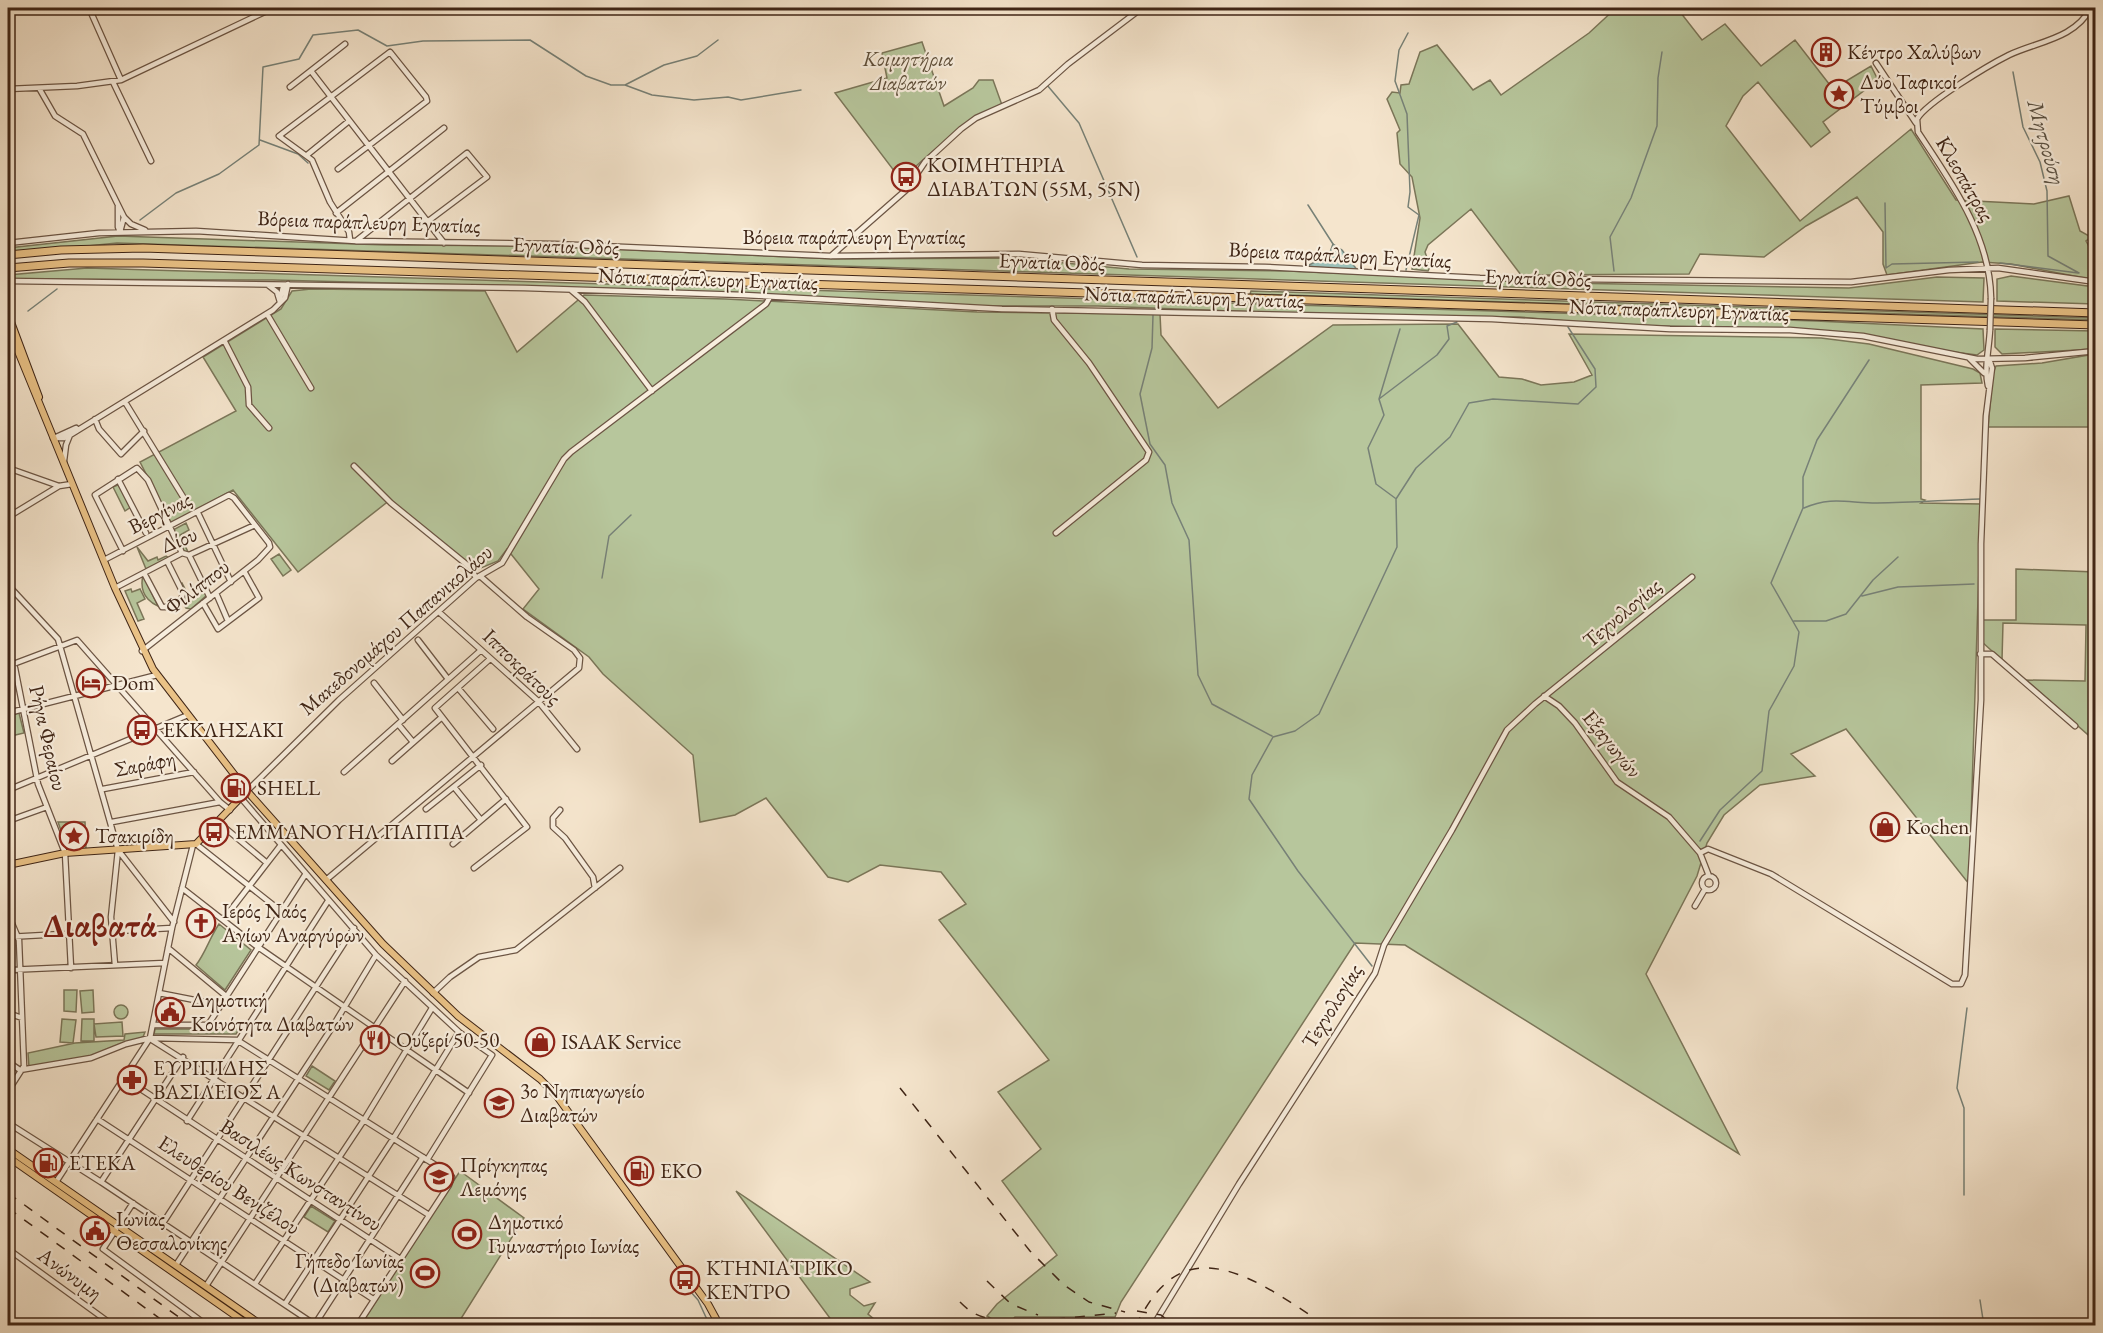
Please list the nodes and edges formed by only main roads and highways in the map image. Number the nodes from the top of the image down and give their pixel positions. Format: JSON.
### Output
{"nodes":[{"id":1,"x":8,"y":255,"type":"edge"},
{"id":2,"x":8,"y":268,"type":"edge"},
{"id":3,"x":2096,"y":313,"type":"edge"},
{"id":4,"x":8,"y":314,"type":"edge"},
{"id":5,"x":2096,"y":325,"type":"edge"},
{"id":6,"x":8,"y":327,"type":"edge"},
{"id":7,"x":43,"y":412,"type":"junction"},
{"id":8,"x":244,"y":793,"type":"junction"},
{"id":9,"x":8,"y":865,"type":"edge"},
{"id":10,"x":8,"y":1149,"type":"edge"},
{"id":11,"x":8,"y":1157,"type":"edge"},
{"id":12,"x":116,"y":1228,"type":"junction"},
{"id":13,"x":250,"y":1326,"type":"edge"},
{"id":14,"x":263,"y":1326,"type":"edge"},
{"id":15,"x":720,"y":1326,"type":"edge"}],
"edges":[{"from":1,"to":3,"type":"highway","name":"Εγνατία Οδός"},
{"from":2,"to":5,"type":"highway","name":"Εγνατία Οδός"},
{"from":4,"to":7,"type":"main road"},
{"from":6,"to":7,"type":"main road"},
{"from":7,"to":8,"type":"main road"},
{"from":8,"to":9,"type":"main road"},
{"from":8,"to":15,"type":"main road"},
{"from":10,"to":12,"type":"main road"},
{"from":11,"to":12,"type":"main road"},
{"from":12,"to":13,"type":"main road"},
{"from":12,"to":14,"type":"main road"}]}
